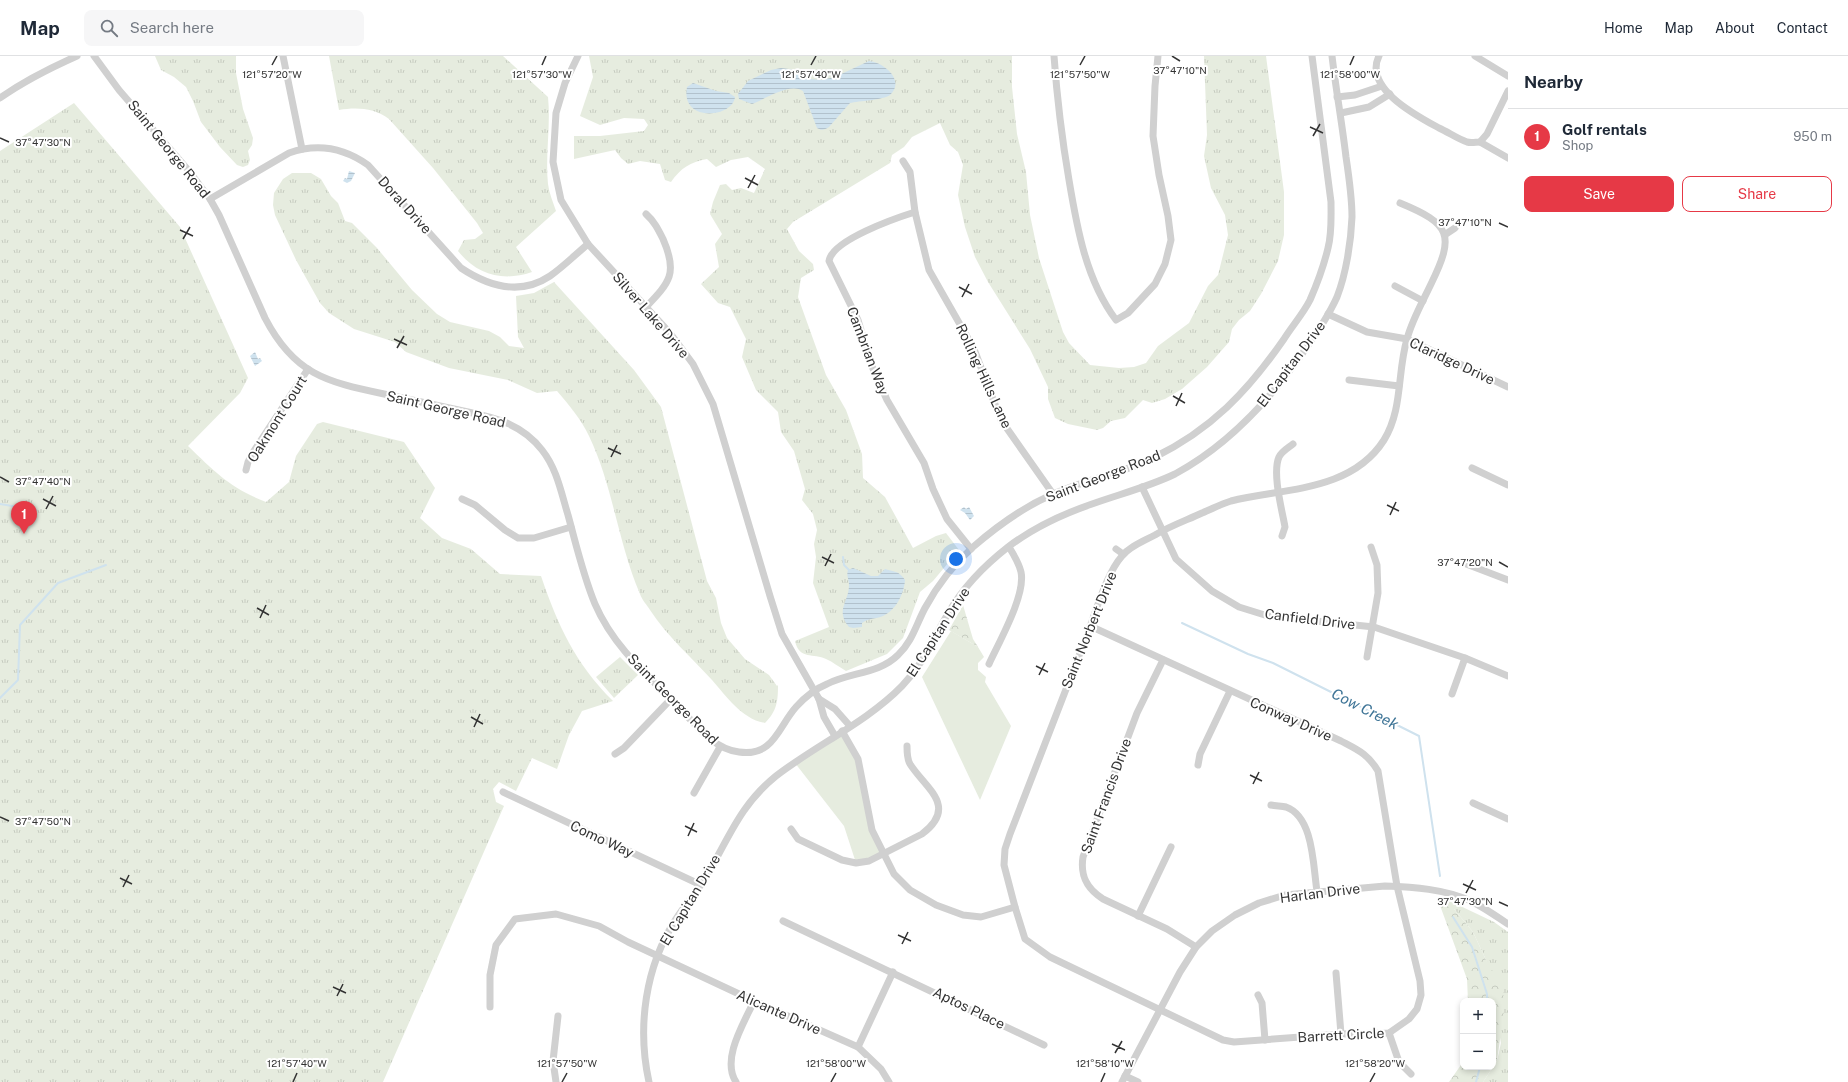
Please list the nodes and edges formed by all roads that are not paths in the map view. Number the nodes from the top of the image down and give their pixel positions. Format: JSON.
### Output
{"nodes":[{"id":1,"x":76,"y":56,"type":"edge"},
{"id":2,"x":94,"y":56,"type":"edge"},
{"id":3,"x":283,"y":56,"type":"edge"},
{"id":4,"x":1054,"y":56,"type":"edge"},
{"id":5,"x":1158,"y":56,"type":"edge"},
{"id":6,"x":1312,"y":56,"type":"edge"},
{"id":7,"x":1332,"y":56,"type":"edge"},
{"id":8,"x":1379,"y":56,"type":"edge"},
{"id":9,"x":1475,"y":56,"type":"edge"},
{"id":10,"x":575,"y":57,"type":"edge"},
{"id":11,"x":1508,"y":76,"type":"edge"},
{"id":12,"x":1382,"y":86,"type":"junction"},
{"id":13,"x":1508,"y":91,"type":"edge"},
{"id":14,"x":1390,"y":94,"type":"junction"},
{"id":15,"x":1337,"y":97,"type":"junction"},
{"id":16,"x":0,"y":98,"type":"edge"},
{"id":17,"x":1341,"y":113,"type":"junction"},
{"id":18,"x":1480,"y":142,"type":"junction"},
{"id":19,"x":302,"y":149,"type":"junction"},
{"id":20,"x":1508,"y":158,"type":"edge"},
{"id":21,"x":903,"y":161,"type":"dead end"},
{"id":22,"x":210,"y":199,"type":"junction"},
{"id":23,"x":1400,"y":203,"type":"dead end"},
{"id":24,"x":915,"y":212,"type":"junction"},
{"id":25,"x":646,"y":214,"type":"dead end"},
{"id":26,"x":1455,"y":228,"type":"dead end"},
{"id":27,"x":1446,"y":234,"type":"junction"},
{"id":28,"x":588,"y":244,"type":"junction"},
{"id":29,"x":1395,"y":286,"type":"dead end"},
{"id":30,"x":1423,"y":301,"type":"junction"},
{"id":31,"x":646,"y":307,"type":"junction"},
{"id":32,"x":1328,"y":314,"type":"junction"},
{"id":33,"x":1407,"y":339,"type":"junction"},
{"id":34,"x":308,"y":370,"type":"junction"},
{"id":35,"x":1349,"y":380,"type":"dead end"},
{"id":36,"x":1399,"y":386,"type":"junction"},
{"id":37,"x":1508,"y":387,"type":"edge"},
{"id":38,"x":1293,"y":444,"type":"dead end"},
{"id":39,"x":1472,"y":468,"type":"dead end"},
{"id":40,"x":246,"y":470,"type":"dead end"},
{"id":41,"x":1508,"y":485,"type":"edge"},
{"id":42,"x":1142,"y":487,"type":"junction"},
{"id":43,"x":1279,"y":492,"type":"junction"},
{"id":44,"x":1053,"y":494,"type":"junction"},
{"id":45,"x":462,"y":499,"type":"dead end"},
{"id":46,"x":571,"y":527,"type":"junction"},
{"id":47,"x":1162,"y":531,"type":"junction"},
{"id":48,"x":1282,"y":536,"type":"dead end"},
{"id":49,"x":1009,"y":547,"type":"junction"},
{"id":50,"x":1371,"y":547,"type":"dead end"},
{"id":51,"x":971,"y":549,"type":"junction"},
{"id":52,"x":1116,"y":549,"type":"dead end"},
{"id":53,"x":1123,"y":554,"type":"junction"},
{"id":54,"x":1462,"y":562,"type":"dead end"},
{"id":55,"x":1508,"y":580,"type":"edge"},
{"id":56,"x":1090,"y":626,"type":"junction"},
{"id":57,"x":1374,"y":627,"type":"junction"},
{"id":58,"x":1367,"y":656,"type":"dead end"},
{"id":59,"x":1465,"y":658,"type":"junction"},
{"id":60,"x":1163,"y":660,"type":"junction"},
{"id":61,"x":989,"y":664,"type":"dead end"},
{"id":62,"x":1508,"y":676,"type":"edge"},
{"id":63,"x":814,"y":691,"type":"junction"},
{"id":64,"x":1230,"y":691,"type":"junction"},
{"id":65,"x":1452,"y":694,"type":"dead end"},
{"id":66,"x":670,"y":699,"type":"junction"},
{"id":67,"x":819,"y":699,"type":"junction"},
{"id":68,"x":850,"y":726,"type":"junction"},
{"id":69,"x":842,"y":731,"type":"junction"},
{"id":70,"x":835,"y":736,"type":"junction"},
{"id":71,"x":907,"y":746,"type":"dead end"},
{"id":72,"x":720,"y":747,"type":"junction"},
{"id":73,"x":615,"y":754,"type":"dead end"},
{"id":74,"x":1198,"y":765,"type":"dead end"},
{"id":75,"x":504,"y":792,"type":"dead end"},
{"id":76,"x":694,"y":793,"type":"dead end"},
{"id":77,"x":1473,"y":803,"type":"dead end"},
{"id":78,"x":1271,"y":805,"type":"dead end"},
{"id":79,"x":1508,"y":819,"type":"edge"},
{"id":80,"x":790,"y":830,"type":"dead end"},
{"id":81,"x":1171,"y":847,"type":"dead end"},
{"id":82,"x":882,"y":854,"type":"junction"},
{"id":83,"x":701,"y":885,"type":"junction"},
{"id":84,"x":1397,"y":886,"type":"junction"},
{"id":85,"x":1316,"y":891,"type":"junction"},
{"id":86,"x":1015,"y":907,"type":"junction"},
{"id":87,"x":1138,"y":916,"type":"junction"},
{"id":88,"x":783,"y":920,"type":"dead end"},
{"id":89,"x":1508,"y":924,"type":"edge"},
{"id":90,"x":1196,"y":947,"type":"junction"},
{"id":91,"x":657,"y":956,"type":"junction"},
{"id":92,"x":893,"y":972,"type":"junction"},
{"id":93,"x":1336,"y":973,"type":"dead end"},
{"id":94,"x":1258,"y":995,"type":"dead end"},
{"id":95,"x":754,"y":1001,"type":"junction"},
{"id":96,"x":490,"y":1007,"type":"dead end"},
{"id":97,"x":1160,"y":1009,"type":"junction"},
{"id":98,"x":558,"y":1016,"type":"dead end"},
{"id":99,"x":1389,"y":1033,"type":"junction"},
{"id":100,"x":1341,"y":1034,"type":"junction"},
{"id":101,"x":1265,"y":1040,"type":"junction"},
{"id":102,"x":1044,"y":1045,"type":"dead end"},
{"id":103,"x":858,"y":1047,"type":"junction"},
{"id":104,"x":1411,"y":1074,"type":"dead end"},
{"id":105,"x":1124,"y":1079,"type":"edge"},
{"id":106,"x":556,"y":1082,"type":"edge"},
{"id":107,"x":649,"y":1082,"type":"edge"},
{"id":108,"x":736,"y":1082,"type":"edge"},
{"id":109,"x":889,"y":1082,"type":"edge"},
{"id":110,"x":1138,"y":1082,"type":"edge"}],
"edges":[{"from":1,"to":16,"type":"street"},
{"from":2,"to":22,"type":"street","name":"Saint George Road"},
{"from":3,"to":19,"type":"street"},
{"from":4,"to":5,"type":"street"},
{"from":6,"to":44,"type":"street","name":"Saint George Road"},
{"from":7,"to":15,"type":"street","name":"El Capitan Drive"},
{"from":8,"to":12,"type":"street"},
{"from":9,"to":11,"type":"street"},
{"from":10,"to":28,"type":"street","name":"Silver Lake Drive"},
{"from":12,"to":14,"type":"street"},
{"from":12,"to":15,"type":"street"},
{"from":13,"to":18,"type":"street"},
{"from":14,"to":17,"type":"street"},
{"from":14,"to":18,"type":"street"},
{"from":15,"to":17,"type":"street","name":"El Capitan Drive"},
{"from":17,"to":32,"type":"street","name":"El Capitan Drive"},
{"from":18,"to":20,"type":"street"},
{"from":19,"to":22,"type":"street","name":"Doral Drive"},
{"from":19,"to":28,"type":"street","name":"Doral Drive"},
{"from":21,"to":24,"type":"street","name":"Rolling Hills Lane"},
{"from":22,"to":34,"type":"street","name":"Saint George Road"},
{"from":23,"to":27,"type":"street"},
{"from":24,"to":44,"type":"street","name":"Rolling Hills Lane"},
{"from":24,"to":51,"type":"street","name":"Cambrian Way"},
{"from":25,"to":31,"type":"street"},
{"from":26,"to":27,"type":"street"},
{"from":27,"to":30,"type":"street","name":"Saint Norbert Drive"},
{"from":28,"to":31,"type":"street","name":"Silver Lake Drive"},
{"from":29,"to":30,"type":"street"},
{"from":30,"to":33,"type":"street","name":"Saint Norbert Drive"},
{"from":31,"to":63,"type":"street","name":"Silver Lake Drive"},
{"from":32,"to":33,"type":"street","name":"Claridge Drive"},
{"from":32,"to":42,"type":"street","name":"El Capitan Drive"},
{"from":33,"to":36,"type":"street","name":"Saint Norbert Drive"},
{"from":33,"to":37,"type":"street","name":"Claridge Drive"},
{"from":34,"to":40,"type":"street","name":"Oakmont Court"},
{"from":34,"to":46,"type":"street","name":"Saint George Road"},
{"from":35,"to":36,"type":"street"},
{"from":36,"to":43,"type":"street","name":"Saint Norbert Drive"},
{"from":38,"to":43,"type":"street"},
{"from":39,"to":41,"type":"street"},
{"from":42,"to":47,"type":"street","name":"Canfield Drive"},
{"from":42,"to":49,"type":"street","name":"El Capitan Drive"},
{"from":43,"to":47,"type":"street","name":"Saint Norbert Drive"},
{"from":43,"to":48,"type":"street"},
{"from":44,"to":51,"type":"street","name":"Saint George Road"},
{"from":45,"to":46,"type":"street"},
{"from":46,"to":66,"type":"street","name":"Saint George Road"},
{"from":47,"to":53,"type":"street","name":"Saint Norbert Drive"},
{"from":47,"to":57,"type":"street","name":"Canfield Drive"},
{"from":49,"to":61,"type":"street"},
{"from":49,"to":68,"type":"street","name":"El Capitan Drive"},
{"from":50,"to":57,"type":"street"},
{"from":51,"to":63,"type":"street","name":"Saint George Road"},
{"from":52,"to":53,"type":"street"},
{"from":53,"to":56,"type":"street","name":"Saint Norbert Drive"},
{"from":54,"to":55,"type":"street"},
{"from":56,"to":60,"type":"street","name":"Conway Drive"},
{"from":56,"to":86,"type":"street","name":"Saint Norbert Drive"},
{"from":57,"to":58,"type":"street"},
{"from":57,"to":59,"type":"street","name":"Canfield Drive"},
{"from":59,"to":62,"type":"street","name":"Canfield Drive"},
{"from":59,"to":65,"type":"street"},
{"from":60,"to":64,"type":"street","name":"Conway Drive"},
{"from":60,"to":87,"type":"street","name":"Saint Francis Drive"},
{"from":63,"to":67,"type":"street","name":"Silver Lake Drive"},
{"from":63,"to":72,"type":"street","name":"Saint George Road"},
{"from":64,"to":74,"type":"street"},
{"from":64,"to":84,"type":"street","name":"Conway Drive"},
{"from":66,"to":72,"type":"street","name":"Saint George Road"},
{"from":66,"to":73,"type":"street"},
{"from":67,"to":68,"type":"street"},
{"from":67,"to":70,"type":"street"},
{"from":68,"to":69,"type":"street","name":"El Capitan Drive"},
{"from":69,"to":70,"type":"street","name":"El Capitan Drive"},
{"from":69,"to":82,"type":"street"},
{"from":70,"to":83,"type":"street","name":"El Capitan Drive"},
{"from":71,"to":82,"type":"street"},
{"from":72,"to":76,"type":"street"},
{"from":75,"to":83,"type":"street","name":"Como Way"},
{"from":77,"to":79,"type":"street"},
{"from":78,"to":85,"type":"street"},
{"from":80,"to":82,"type":"street"},
{"from":81,"to":87,"type":"street"},
{"from":82,"to":86,"type":"street"},
{"from":83,"to":91,"type":"street","name":"El Capitan Drive"},
{"from":84,"to":85,"type":"street","name":"Harlan Drive"},
{"from":84,"to":89,"type":"street","name":"Harlan Drive"},
{"from":84,"to":99,"type":"street","name":"Barrett Circle"},
{"from":85,"to":90,"type":"street","name":"Harlan Drive"},
{"from":86,"to":97,"type":"street","name":"Saint Norbert Drive"},
{"from":87,"to":90,"type":"street","name":"Saint Francis Drive"},
{"from":88,"to":92,"type":"street","name":"Aptos Place"},
{"from":90,"to":97,"type":"street","name":"Harlan Drive"},
{"from":91,"to":95,"type":"street","name":"Alicante Drive"},
{"from":91,"to":96,"type":"street","name":"Alicante Drive"},
{"from":91,"to":107,"type":"street","name":"El Capitan Drive"},
{"from":92,"to":102,"type":"street","name":"Aptos Place"},
{"from":92,"to":103,"type":"street"},
{"from":93,"to":100,"type":"street"},
{"from":94,"to":101,"type":"street"},
{"from":95,"to":103,"type":"street","name":"Alicante Drive"},
{"from":95,"to":108,"type":"street"},
{"from":97,"to":101,"type":"street","name":"Barrett Circle"},
{"from":97,"to":105,"type":"street","name":"Harlan Drive"},
{"from":98,"to":106,"type":"street"},
{"from":99,"to":100,"type":"street","name":"Barrett Circle"},
{"from":99,"to":104,"type":"street"},
{"from":100,"to":101,"type":"street","name":"Barrett Circle"},
{"from":103,"to":109,"type":"street","name":"Alicante Drive"},
{"from":105,"to":110,"type":"street"}]}
